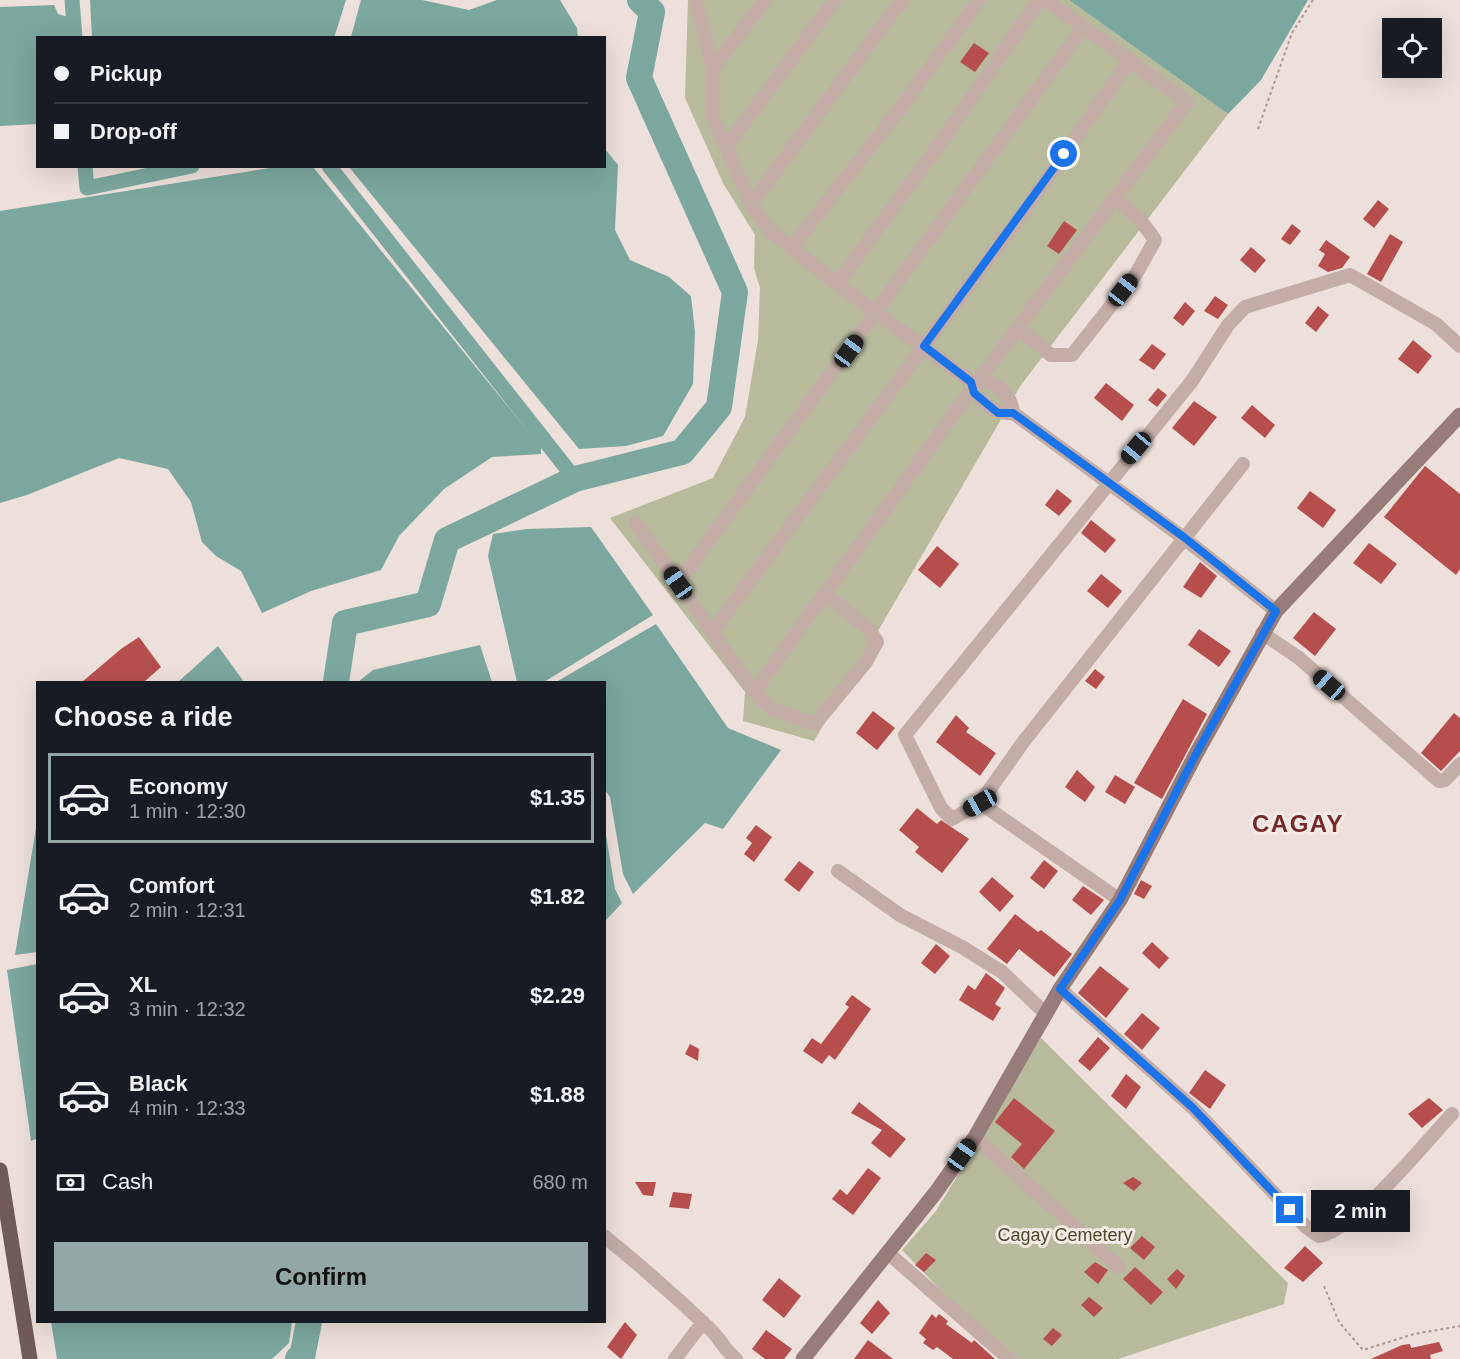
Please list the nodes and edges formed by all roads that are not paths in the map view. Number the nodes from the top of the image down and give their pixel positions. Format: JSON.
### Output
{"nodes":[{"id":1,"x":696,"y":0,"type":"edge"},
{"id":2,"x":765,"y":0,"type":"edge"},
{"id":3,"x":835,"y":0,"type":"edge"},
{"id":4,"x":903,"y":0,"type":"edge"},
{"id":5,"x":979,"y":0,"type":"edge"},
{"id":6,"x":1039,"y":0,"type":"edge"},
{"id":7,"x":1046,"y":0,"type":"edge"},
{"id":8,"x":1082,"y":29,"type":"junction"},
{"id":9,"x":1130,"y":60,"type":"junction"},
{"id":10,"x":713,"y":69,"type":"junction"},
{"id":11,"x":726,"y":147,"type":"junction"},
{"id":12,"x":1115,"y":198,"type":"junction"},
{"id":13,"x":751,"y":204,"type":"junction"},
{"id":14,"x":791,"y":248,"type":"junction"},
{"id":15,"x":837,"y":284,"type":"junction"},
{"id":16,"x":877,"y":312,"type":"junction"},
{"id":17,"x":1018,"y":328,"type":"junction"},
{"id":18,"x":924,"y":346,"type":"junction"},
{"id":19,"x":1460,"y":346,"type":"edge"},
{"id":20,"x":974,"y":383,"type":"junction"},
{"id":21,"x":1013,"y":413,"type":"junction"},
{"id":22,"x":1460,"y":415,"type":"edge"},
{"id":23,"x":1243,"y":464,"type":"dead end"},
{"id":24,"x":1108,"y":482,"type":"junction"},
{"id":25,"x":636,"y":523,"type":"dead end"},
{"id":26,"x":1185,"y":538,"type":"junction"},
{"id":27,"x":678,"y":583,"type":"junction"},
{"id":28,"x":825,"y":594,"type":"junction"},
{"id":29,"x":1276,"y":611,"type":"junction"},
{"id":30,"x":712,"y":632,"type":"junction"},
{"id":31,"x":1262,"y":633,"type":"junction"},
{"id":32,"x":754,"y":692,"type":"junction"},
{"id":33,"x":1460,"y":764,"type":"edge"},
{"id":34,"x":980,"y":803,"type":"junction"},
{"id":35,"x":838,"y":871,"type":"dead end"},
{"id":36,"x":1120,"y":900,"type":"junction"},
{"id":37,"x":1060,"y":989,"type":"junction"},
{"id":38,"x":1045,"y":1013,"type":"junction"},
{"id":39,"x":1452,"y":1114,"type":"dead end"},
{"id":40,"x":975,"y":1137,"type":"junction"},
{"id":41,"x":0,"y":1170,"type":"edge"},
{"id":42,"x":606,"y":1238,"type":"edge"},
{"id":43,"x":888,"y":1253,"type":"junction"},
{"id":44,"x":1119,"y":1266,"type":"dead end"},
{"id":45,"x":703,"y":1322,"type":"junction"},
{"id":46,"x":1008,"y":1358,"type":"edge"},
{"id":47,"x":30,"y":1359,"type":"edge"},
{"id":48,"x":675,"y":1359,"type":"edge"},
{"id":49,"x":736,"y":1359,"type":"edge"},
{"id":50,"x":803,"y":1359,"type":"edge"}],
"edges":[{"from":1,"to":10,"type":"street"},
{"from":2,"to":10,"type":"street"},
{"from":3,"to":11,"type":"street"},
{"from":4,"to":13,"type":"street"},
{"from":5,"to":14,"type":"street"},
{"from":6,"to":15,"type":"street"},
{"from":7,"to":8,"type":"street"},
{"from":8,"to":9,"type":"street"},
{"from":8,"to":16,"type":"street"},
{"from":9,"to":12,"type":"street"},
{"from":9,"to":18,"type":"street"},
{"from":10,"to":11,"type":"street"},
{"from":11,"to":13,"type":"street"},
{"from":12,"to":17,"type":"street"},
{"from":12,"to":17,"type":"street"},
{"from":13,"to":14,"type":"street"},
{"from":14,"to":15,"type":"street"},
{"from":15,"to":16,"type":"street"},
{"from":16,"to":18,"type":"street"},
{"from":16,"to":27,"type":"street"},
{"from":17,"to":20,"type":"street"},
{"from":18,"to":20,"type":"street"},
{"from":18,"to":30,"type":"street"},
{"from":19,"to":24,"type":"street"},
{"from":20,"to":21,"type":"street"},
{"from":20,"to":21,"type":"street"},
{"from":20,"to":28,"type":"street"},
{"from":21,"to":24,"type":"street"},
{"from":22,"to":29,"type":"street"},
{"from":23,"to":26,"type":"street"},
{"from":24,"to":26,"type":"street"},
{"from":24,"to":34,"type":"street"},
{"from":25,"to":27,"type":"street"},
{"from":26,"to":29,"type":"street"},
{"from":26,"to":34,"type":"street"},
{"from":27,"to":30,"type":"street"},
{"from":28,"to":32,"type":"street"},
{"from":28,"to":32,"type":"street"},
{"from":29,"to":31,"type":"street"},
{"from":30,"to":32,"type":"street"},
{"from":31,"to":33,"type":"street"},
{"from":31,"to":36,"type":"street"},
{"from":34,"to":36,"type":"street"},
{"from":35,"to":38,"type":"street"},
{"from":36,"to":37,"type":"street"},
{"from":37,"to":38,"type":"street"},
{"from":37,"to":39,"type":"street"},
{"from":38,"to":40,"type":"street"},
{"from":40,"to":43,"type":"street"},
{"from":40,"to":44,"type":"street"},
{"from":41,"to":47,"type":"main road"},
{"from":42,"to":45,"type":"street"},
{"from":43,"to":46,"type":"street"},
{"from":43,"to":50,"type":"street"},
{"from":45,"to":48,"type":"street"},
{"from":45,"to":49,"type":"street"}]}
